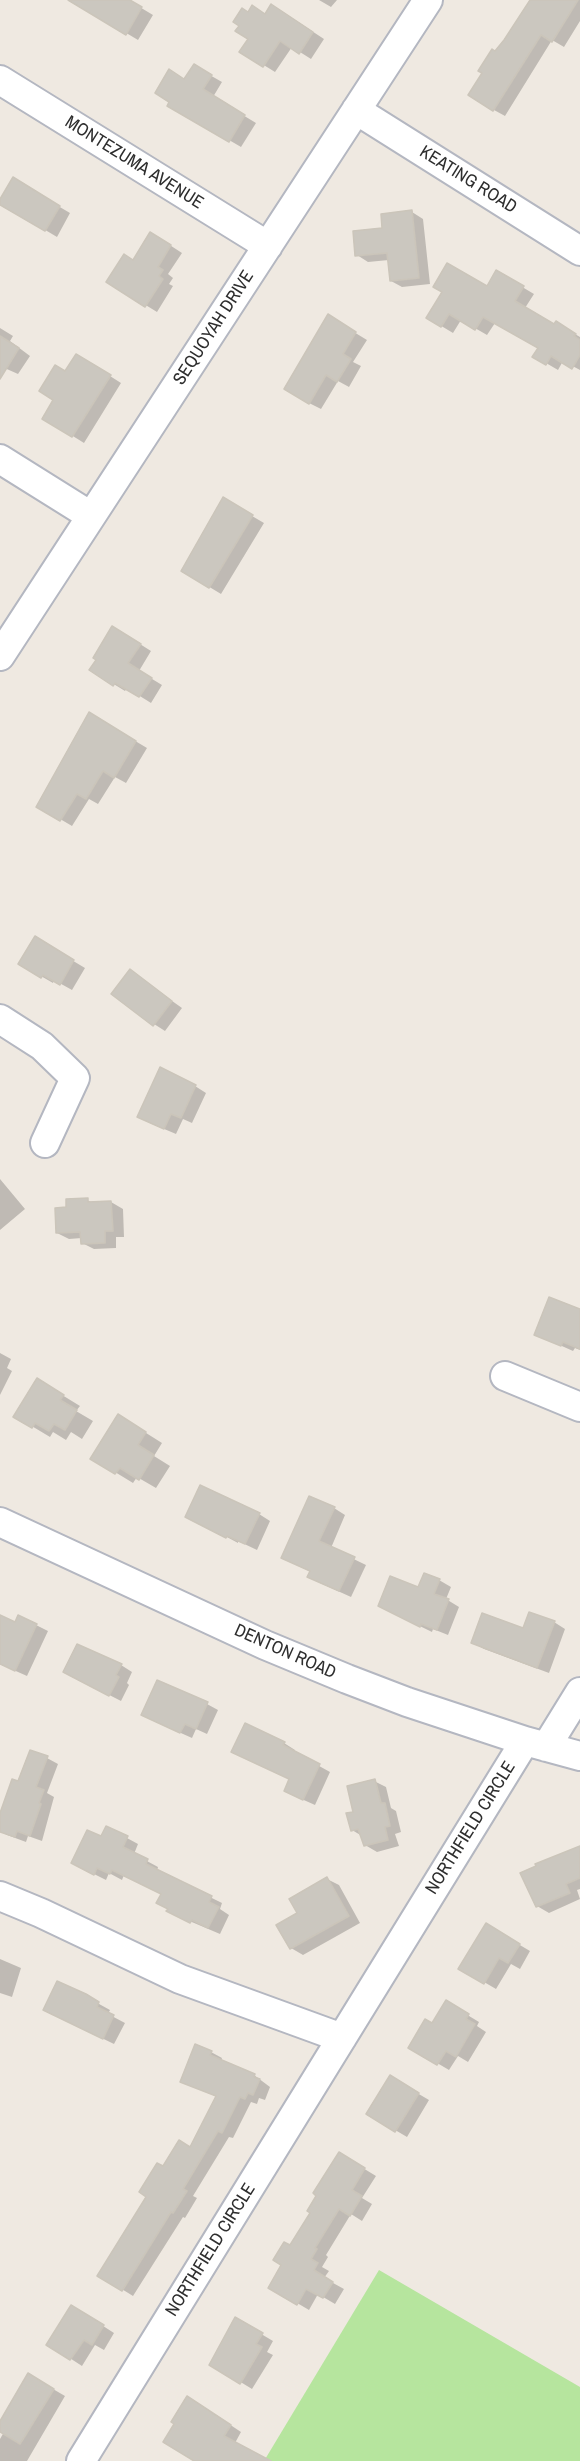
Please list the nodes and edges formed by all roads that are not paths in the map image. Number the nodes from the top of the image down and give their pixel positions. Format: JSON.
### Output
{"nodes":[{"id":1,"x":428,"y":0,"type":"edge"},
{"id":2,"x":0,"y":80,"type":"edge"},
{"id":3,"x":356,"y":110,"type":"junction"},
{"id":4,"x":268,"y":246,"type":"junction"},
{"id":5,"x":580,"y":251,"type":"edge"},
{"id":6,"x":0,"y":459,"type":"edge"},
{"id":7,"x":91,"y":516,"type":"junction"},
{"id":8,"x":0,"y":656,"type":"edge"},
{"id":9,"x":0,"y":1019,"type":"edge"},
{"id":10,"x":45,"y":1143,"type":"dead end"},
{"id":11,"x":505,"y":1376,"type":"dead end"},
{"id":12,"x":580,"y":1407,"type":"edge"},
{"id":13,"x":0,"y":1522,"type":"edge"},
{"id":14,"x":580,"y":1692,"type":"edge"},
{"id":15,"x":535,"y":1744,"type":"junction"},
{"id":16,"x":580,"y":1756,"type":"edge"},
{"id":17,"x":0,"y":1896,"type":"edge"},
{"id":18,"x":342,"y":2038,"type":"junction"},
{"id":19,"x":81,"y":2461,"type":"edge"}],
"edges":[{"from":1,"to":3,"type":"street","name":"SEQUOYAH DRIVE"},
{"from":2,"to":4,"type":"street","name":"MONTEZUMA AVENUE"},
{"from":3,"to":4,"type":"street","name":"SEQUOYAH DRIVE"},
{"from":3,"to":5,"type":"street","name":"KEATING ROAD"},
{"from":4,"to":7,"type":"street","name":"SEQUOYAH DRIVE"},
{"from":6,"to":7,"type":"street"},
{"from":7,"to":8,"type":"street","name":"SEQUOYAH DRIVE"},
{"from":9,"to":10,"type":"street"},
{"from":11,"to":12,"type":"street"},
{"from":13,"to":15,"type":"street","name":"DENTON ROAD"},
{"from":14,"to":15,"type":"street","name":"NORTHFIELD CIRCLE"},
{"from":15,"to":16,"type":"street","name":"DENTON ROAD"},
{"from":15,"to":18,"type":"street","name":"NORTHFIELD CIRCLE"},
{"from":17,"to":18,"type":"street"},
{"from":18,"to":19,"type":"street","name":"NORTHFIELD CIRCLE"}]}
